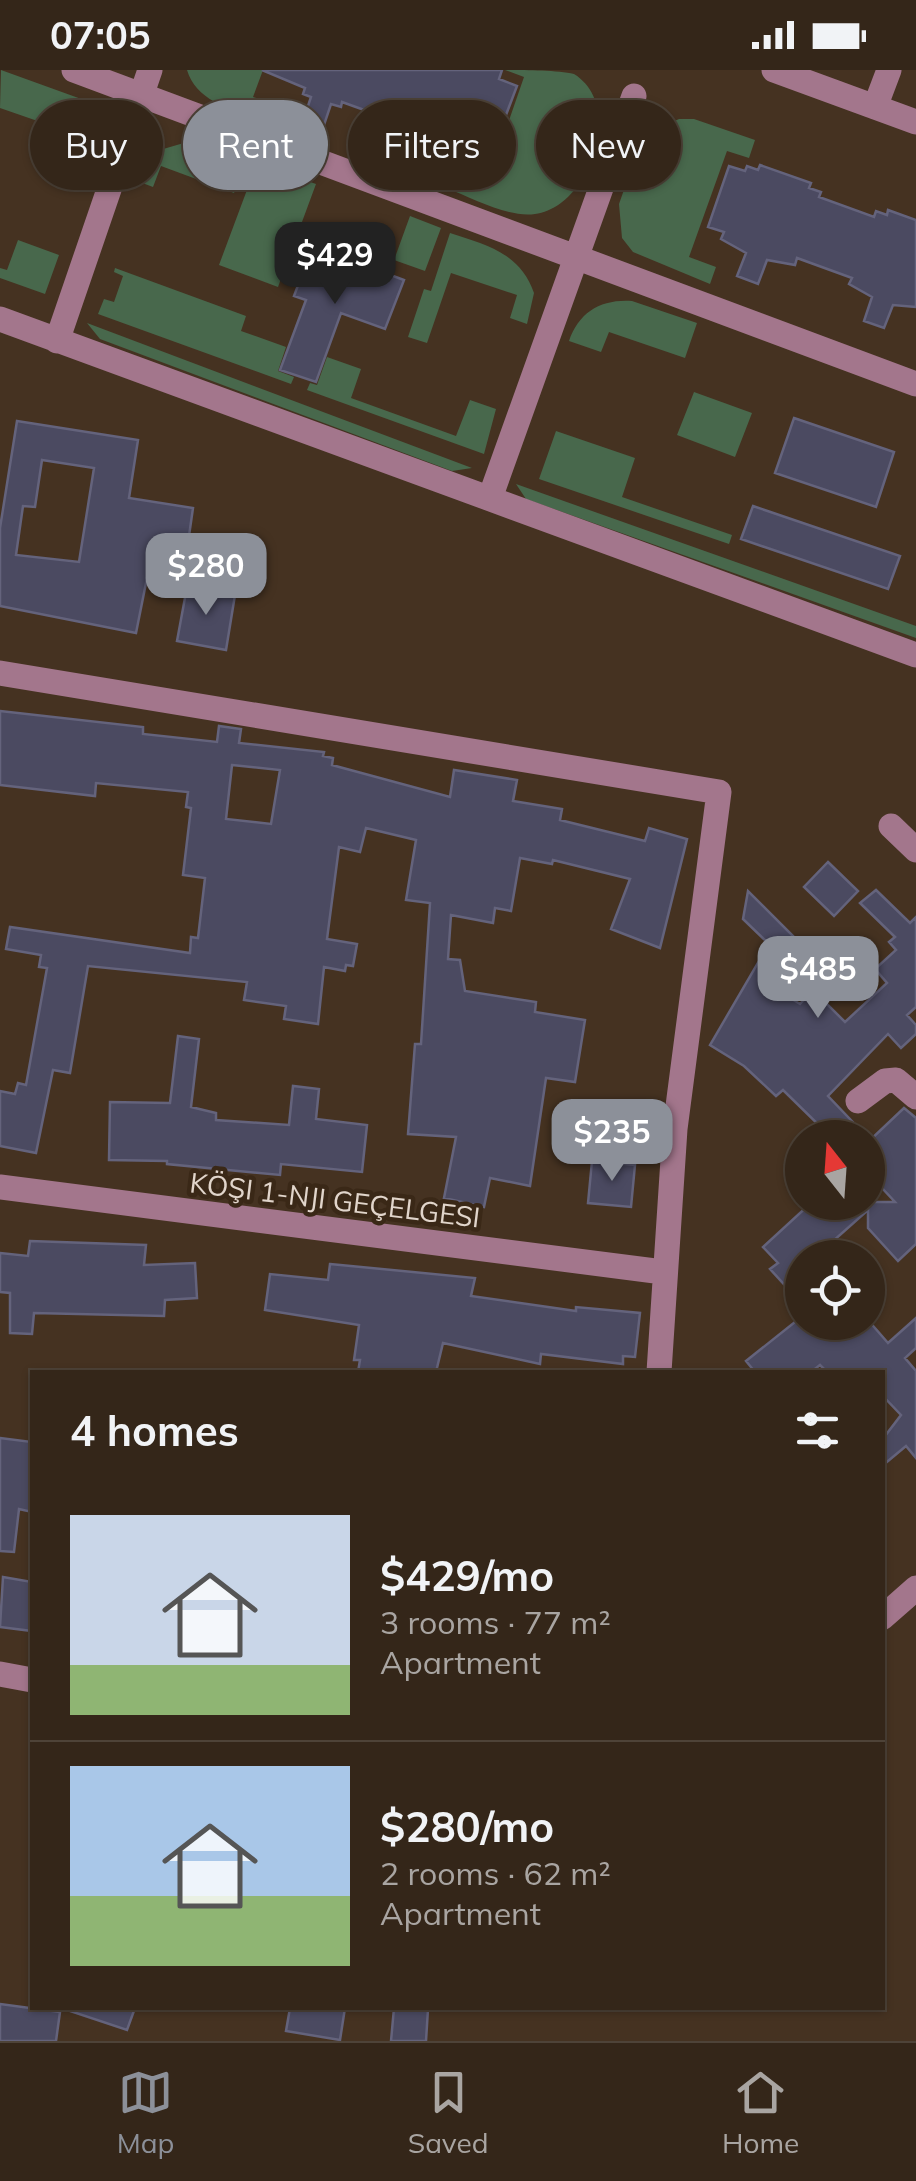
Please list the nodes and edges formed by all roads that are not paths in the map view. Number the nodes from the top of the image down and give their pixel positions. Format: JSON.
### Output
{"nodes":[{"id":1,"x":74,"y":70,"type":"edge"},
{"id":2,"x":774,"y":70,"type":"edge"},
{"id":3,"x":889,"y":70,"type":"edge"},
{"id":4,"x":146,"y":82,"type":"edge"},
{"id":5,"x":634,"y":96,"type":"dead end"},
{"id":6,"x":874,"y":108,"type":"junction"},
{"id":7,"x":916,"y":122,"type":"edge"},
{"id":8,"x":576,"y":257,"type":"junction"},
{"id":9,"x":0,"y":320,"type":"edge"},
{"id":10,"x":57,"y":341,"type":"junction"},
{"id":11,"x":916,"y":384,"type":"edge"},
{"id":12,"x":490,"y":498,"type":"junction"},
{"id":13,"x":916,"y":655,"type":"edge"},
{"id":14,"x":0,"y":673,"type":"edge"},
{"id":15,"x":891,"y":826,"type":"dead end"},
{"id":16,"x":916,"y":850,"type":"edge"},
{"id":17,"x":916,"y":1097,"type":"edge"},
{"id":18,"x":858,"y":1102,"type":"dead end"},
{"id":19,"x":0,"y":1187,"type":"edge"},
{"id":20,"x":662,"y":1272,"type":"junction"},
{"id":21,"x":659,"y":1370,"type":"edge"},
{"id":22,"x":916,"y":1588,"type":"edge"},
{"id":23,"x":885,"y":1615,"type":"edge"},
{"id":24,"x":0,"y":1674,"type":"edge"},
{"id":25,"x":30,"y":1680,"type":"edge"}],
"edges":[{"from":1,"to":4,"type":"street"},
{"from":2,"to":6,"type":"street"},
{"from":3,"to":6,"type":"street"},
{"from":4,"to":8,"type":"street"},
{"from":4,"to":10,"type":"street"},
{"from":5,"to":8,"type":"street"},
{"from":6,"to":7,"type":"street"},
{"from":8,"to":11,"type":"street"},
{"from":8,"to":12,"type":"street"},
{"from":9,"to":10,"type":"street"},
{"from":10,"to":12,"type":"street"},
{"from":12,"to":13,"type":"street"},
{"from":14,"to":20,"type":"street"},
{"from":15,"to":16,"type":"street"},
{"from":17,"to":18,"type":"street"},
{"from":19,"to":20,"type":"street","name":"KÖŞI 1-NJI GEÇELGESI"},
{"from":20,"to":21,"type":"street"},
{"from":22,"to":23,"type":"street"},
{"from":24,"to":25,"type":"street"}]}
